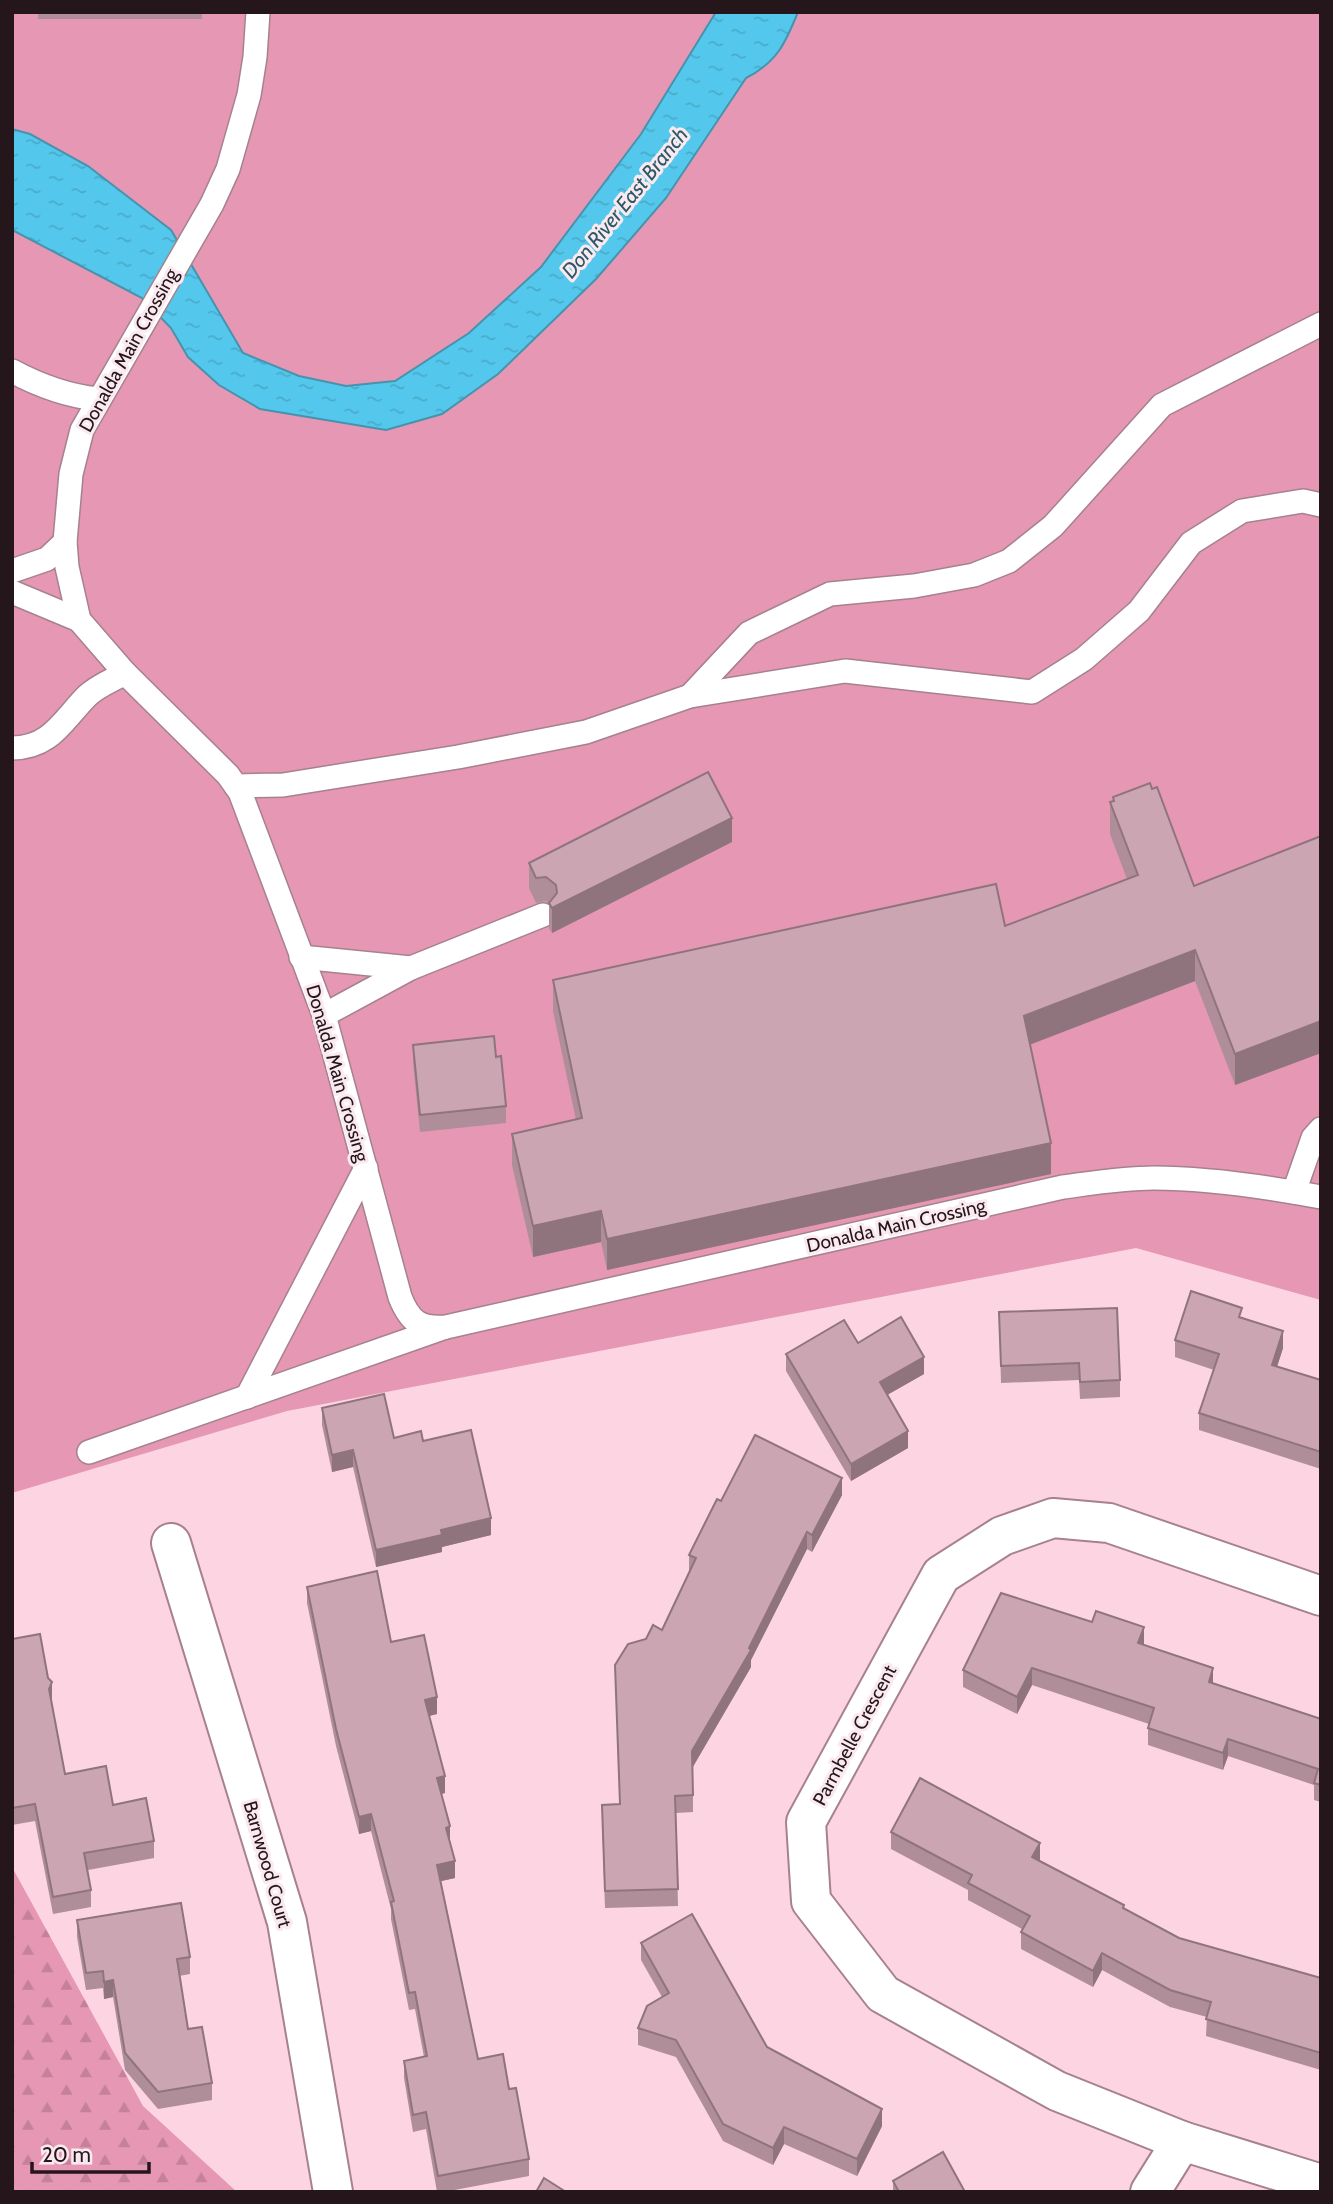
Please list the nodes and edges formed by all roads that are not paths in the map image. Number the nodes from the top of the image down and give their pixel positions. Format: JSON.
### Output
{"nodes":[{"id":1,"x":258,"y":12,"type":"edge"},
{"id":2,"x":1321,"y":324,"type":"edge"},
{"id":3,"x":12,"y":371,"type":"edge"},
{"id":4,"x":98,"y":399,"type":"junction"},
{"id":5,"x":1321,"y":505,"type":"edge"},
{"id":6,"x":65,"y":542,"type":"junction"},
{"id":7,"x":12,"y":572,"type":"edge"},
{"id":8,"x":12,"y":592,"type":"edge"},
{"id":9,"x":79,"y":620,"type":"junction"},
{"id":10,"x":125,"y":673,"type":"junction"},
{"id":11,"x":690,"y":696,"type":"junction"},
{"id":12,"x":12,"y":748,"type":"edge"},
{"id":13,"x":236,"y":786,"type":"junction"},
{"id":14,"x":543,"y":915,"type":"dead end"},
{"id":15,"x":301,"y":957,"type":"junction"},
{"id":16,"x":411,"y":968,"type":"junction"},
{"id":17,"x":324,"y":1015,"type":"junction"},
{"id":18,"x":1321,"y":1129,"type":"edge"},
{"id":19,"x":366,"y":1168,"type":"junction"},
{"id":20,"x":1294,"y":1192,"type":"junction"},
{"id":21,"x":1321,"y":1197,"type":"edge"},
{"id":22,"x":446,"y":1327,"type":"junction"},
{"id":23,"x":247,"y":1397,"type":"junction"},
{"id":24,"x":89,"y":1452,"type":"dead end"},
{"id":25,"x":171,"y":1544,"type":"dead end"},
{"id":26,"x":1321,"y":1596,"type":"edge"},
{"id":27,"x":1182,"y":2141,"type":"junction"},
{"id":28,"x":1321,"y":2184,"type":"edge"},
{"id":29,"x":333,"y":2192,"type":"edge"},
{"id":30,"x":1150,"y":2192,"type":"edge"}],
"edges":[{"from":1,"to":4,"type":"lane","name":"Donalda Main Crossing"},
{"from":2,"to":11,"type":"lane"},
{"from":3,"to":4,"type":"lane"},
{"from":4,"to":6,"type":"lane","name":"Donalda Main Crossing"},
{"from":5,"to":11,"type":"lane"},
{"from":6,"to":7,"type":"lane"},
{"from":6,"to":9,"type":"lane","name":"Donalda Main Crossing"},
{"from":8,"to":9,"type":"lane"},
{"from":9,"to":10,"type":"lane","name":"Donalda Main Crossing"},
{"from":10,"to":12,"type":"lane"},
{"from":10,"to":13,"type":"lane","name":"Donalda Main Crossing"},
{"from":11,"to":13,"type":"lane"},
{"from":13,"to":15,"type":"lane","name":"Donalda Main Crossing"},
{"from":14,"to":16,"type":"lane"},
{"from":15,"to":16,"type":"lane"},
{"from":15,"to":17,"type":"lane","name":"Donalda Main Crossing"},
{"from":16,"to":17,"type":"lane"},
{"from":17,"to":19,"type":"lane","name":"Donalda Main Crossing"},
{"from":18,"to":20,"type":"lane"},
{"from":19,"to":22,"type":"lane","name":"Donalda Main Crossing"},
{"from":19,"to":23,"type":"lane"},
{"from":20,"to":21,"type":"lane","name":"Donalda Main Crossing"},
{"from":20,"to":22,"type":"lane","name":"Donalda Main Crossing"},
{"from":22,"to":23,"type":"lane"},
{"from":23,"to":24,"type":"lane"},
{"from":25,"to":29,"type":"street","name":"Barnwood Court"},
{"from":26,"to":27,"type":"street","name":"Parmbelle Crescent"},
{"from":27,"to":28,"type":"street","name":"Parmbelle Crescent"},
{"from":27,"to":30,"type":"street"}]}
